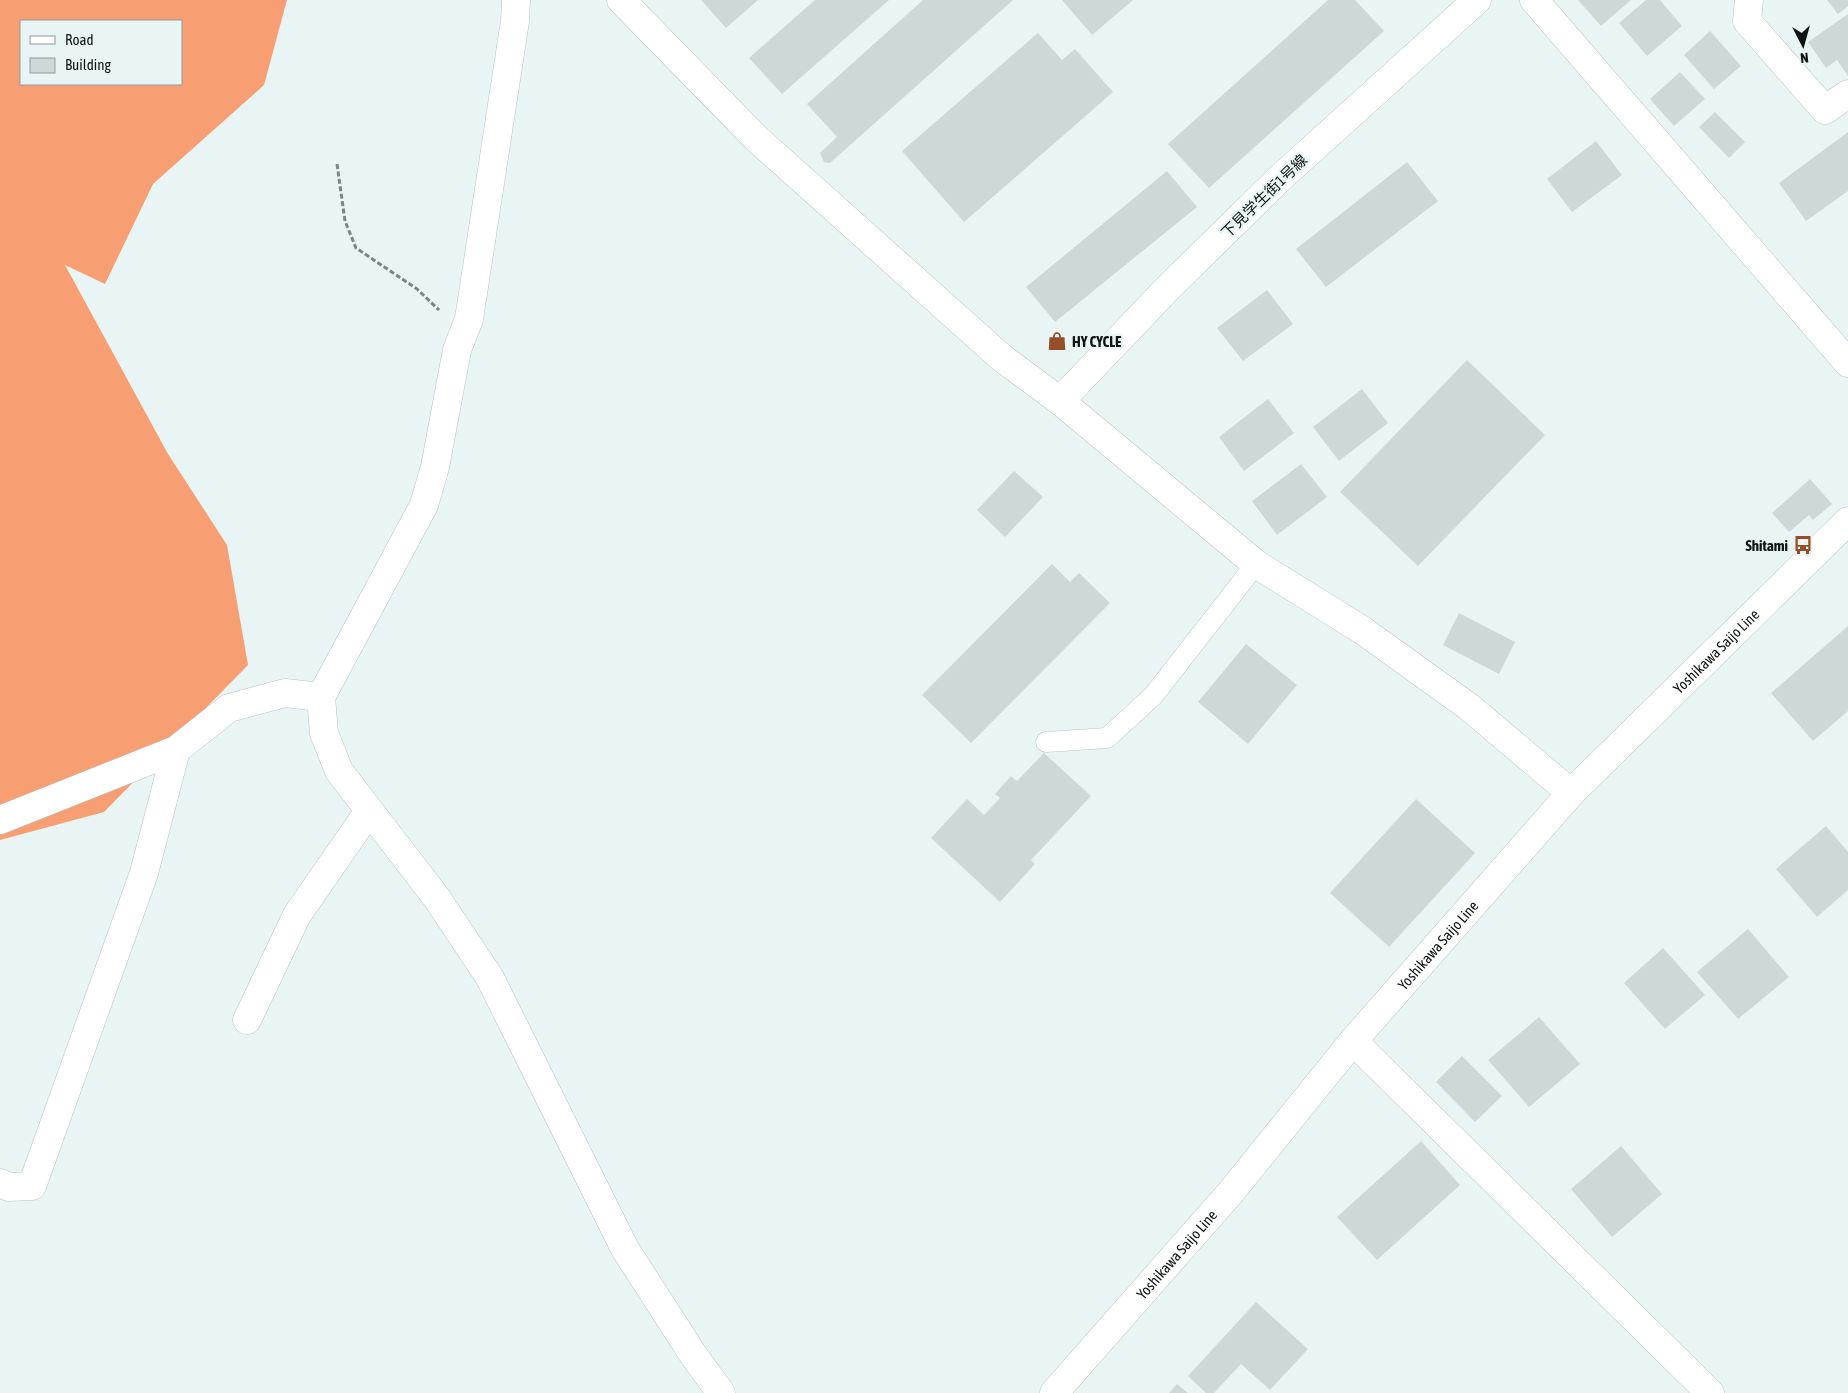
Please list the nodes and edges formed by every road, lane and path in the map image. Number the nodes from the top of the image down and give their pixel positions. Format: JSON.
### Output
{"nodes":[{"id":1,"x":516,"y":0,"type":"edge"},
{"id":2,"x":622,"y":0,"type":"edge"},
{"id":3,"x":1477,"y":0,"type":"edge"},
{"id":4,"x":1534,"y":0,"type":"edge"},
{"id":5,"x":1749,"y":0,"type":"edge"},
{"id":6,"x":1848,"y":94,"type":"edge"},
{"id":7,"x":337,"y":164,"type":"dead end"},
{"id":8,"x":464,"y":332,"type":"junction"},
{"id":9,"x":1848,"y":363,"type":"edge"},
{"id":10,"x":1060,"y":401,"type":"junction"},
{"id":11,"x":1848,"y":521,"type":"edge"},
{"id":12,"x":1256,"y":564,"type":"junction"},
{"id":13,"x":321,"y":697,"type":"junction"},
{"id":14,"x":1046,"y":742,"type":"dead end"},
{"id":15,"x":176,"y":750,"type":"junction"},
{"id":16,"x":1571,"y":794,"type":"junction"},
{"id":17,"x":369,"y":811,"type":"junction"},
{"id":18,"x":0,"y":820,"type":"edge"},
{"id":19,"x":247,"y":1020,"type":"dead end"},
{"id":20,"x":1353,"y":1041,"type":"junction"},
{"id":21,"x":0,"y":1183,"type":"edge"},
{"id":22,"x":721,"y":1393,"type":"edge"},
{"id":23,"x":1054,"y":1393,"type":"edge"},
{"id":24,"x":1710,"y":1393,"type":"edge"}],
"edges":[{"from":1,"to":8,"type":"street"},
{"from":2,"to":10,"type":"street"},
{"from":3,"to":10,"type":"street","name":"下見学生街1号線"},
{"from":4,"to":9,"type":"street"},
{"from":5,"to":6,"type":"street"},
{"from":7,"to":8,"type":"path"},
{"from":8,"to":13,"type":"street"},
{"from":10,"to":12,"type":"street"},
{"from":11,"to":16,"type":"street","name":"Yoshikawa Saijo Line"},
{"from":12,"to":14,"type":"lane"},
{"from":12,"to":16,"type":"street"},
{"from":13,"to":15,"type":"street"},
{"from":13,"to":17,"type":"street"},
{"from":15,"to":18,"type":"street"},
{"from":15,"to":21,"type":"street"},
{"from":16,"to":20,"type":"street","name":"Yoshikawa Saijo Line"},
{"from":17,"to":19,"type":"street"},
{"from":17,"to":22,"type":"street"},
{"from":20,"to":23,"type":"street","name":"Yoshikawa Saijo Line"},
{"from":20,"to":24,"type":"street"}]}
